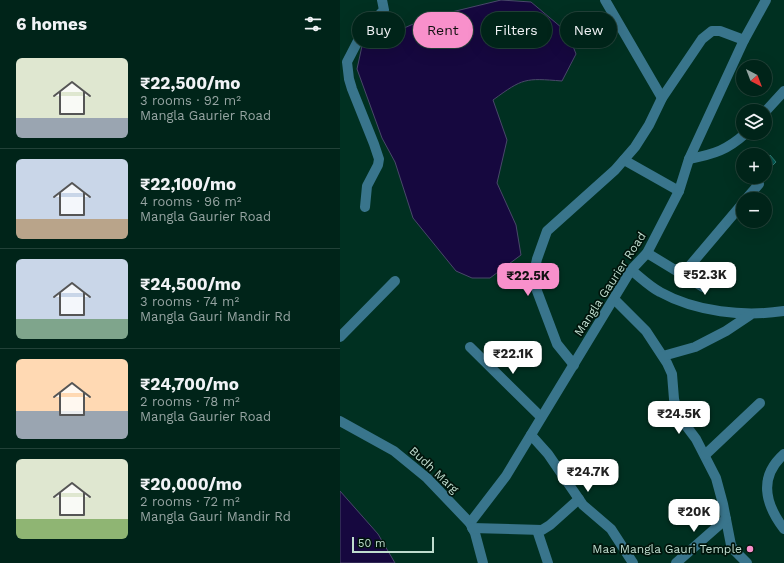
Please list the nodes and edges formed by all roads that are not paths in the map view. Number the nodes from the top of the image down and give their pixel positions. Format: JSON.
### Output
{"nodes":[{"id":1,"x":605,"y":0,"type":"edge"},
{"id":2,"x":766,"y":0,"type":"edge"},
{"id":3,"x":385,"y":1,"type":"edge"},
{"id":4,"x":744,"y":40,"type":"junction"},
{"id":5,"x":784,"y":91,"type":"edge"},
{"id":6,"x":662,"y":98,"type":"junction"},
{"id":7,"x":772,"y":104,"type":"edge"},
{"id":8,"x":738,"y":140,"type":"edge"},
{"id":9,"x":689,"y":159,"type":"junction"},
{"id":10,"x":624,"y":160,"type":"junction"},
{"id":11,"x":759,"y":184,"type":"dead end"},
{"id":12,"x":679,"y":192,"type":"junction"},
{"id":13,"x":752,"y":192,"type":"edge"},
{"id":14,"x":365,"y":207,"type":"dead end"},
{"id":15,"x":736,"y":211,"type":"edge"},
{"id":16,"x":647,"y":253,"type":"junction"},
{"id":17,"x":631,"y":270,"type":"junction"},
{"id":18,"x":682,"y":275,"type":"junction"},
{"id":19,"x":395,"y":281,"type":"dead end"},
{"id":20,"x":703,"y":287,"type":"dead end"},
{"id":21,"x":614,"y":299,"type":"junction"},
{"id":22,"x":784,"y":311,"type":"edge"},
{"id":23,"x":750,"y":315,"type":"junction"},
{"id":24,"x":340,"y":337,"type":"edge"},
{"id":25,"x":470,"y":347,"type":"dead end"},
{"id":26,"x":663,"y":356,"type":"junction"},
{"id":27,"x":574,"y":365,"type":"junction"},
{"id":28,"x":760,"y":403,"type":"dead end"},
{"id":29,"x":541,"y":417,"type":"junction"},
{"id":30,"x":340,"y":421,"type":"edge"},
{"id":31,"x":531,"y":435,"type":"junction"},
{"id":32,"x":784,"y":454,"type":"edge"},
{"id":33,"x":705,"y":455,"type":"junction"},
{"id":34,"x":579,"y":500,"type":"junction"},
{"id":35,"x":726,"y":519,"type":"junction"},
{"id":36,"x":471,"y":525,"type":"junction"},
{"id":37,"x":784,"y":529,"type":"edge"},
{"id":38,"x":537,"y":530,"type":"junction"},
{"id":39,"x":483,"y":563,"type":"edge"},
{"id":40,"x":548,"y":563,"type":"edge"},
{"id":41,"x":633,"y":563,"type":"edge"},
{"id":42,"x":676,"y":563,"type":"edge"},
{"id":43,"x":747,"y":563,"type":"edge"}],
"edges":[{"from":1,"to":6,"type":"street"},
{"from":2,"to":4,"type":"street","name":"Mangla Gaurier Road"},
{"from":3,"to":14,"type":"street"},
{"from":4,"to":6,"type":"street"},
{"from":4,"to":9,"type":"street","name":"Mangla Gaurier Road"},
{"from":5,"to":7,"type":"street"},
{"from":6,"to":10,"type":"street"},
{"from":8,"to":9,"type":"street"},
{"from":9,"to":12,"type":"street","name":"Mangla Gaurier Road"},
{"from":10,"to":12,"type":"street"},
{"from":10,"to":27,"type":"street"},
{"from":11,"to":13,"type":"street"},
{"from":12,"to":16,"type":"street","name":"Mangla Gaurier Road"},
{"from":15,"to":18,"type":"street"},
{"from":16,"to":17,"type":"street","name":"Mangla Gaurier Road"},
{"from":16,"to":18,"type":"street"},
{"from":17,"to":21,"type":"street","name":"Mangla Gaurier Road"},
{"from":17,"to":23,"type":"street"},
{"from":18,"to":20,"type":"street"},
{"from":19,"to":24,"type":"street"},
{"from":21,"to":26,"type":"street"},
{"from":21,"to":27,"type":"street","name":"Mangla Gaurier Road"},
{"from":22,"to":23,"type":"street"},
{"from":23,"to":26,"type":"street"},
{"from":25,"to":29,"type":"street"},
{"from":26,"to":33,"type":"street"},
{"from":27,"to":29,"type":"street","name":"Mangla Gaurier Road"},
{"from":28,"to":33,"type":"street"},
{"from":29,"to":31,"type":"street","name":"Mangla Gaurier Road"},
{"from":30,"to":36,"type":"street","name":"Budh Marg"},
{"from":31,"to":34,"type":"street"},
{"from":31,"to":36,"type":"street","name":"Mangla Gaurier Road"},
{"from":32,"to":37,"type":"street"},
{"from":33,"to":35,"type":"street"},
{"from":34,"to":38,"type":"street"},
{"from":34,"to":41,"type":"street"},
{"from":35,"to":42,"type":"street"},
{"from":35,"to":43,"type":"street"},
{"from":36,"to":38,"type":"street"},
{"from":36,"to":39,"type":"street","name":"Budh Marg"},
{"from":38,"to":40,"type":"street"}]}
